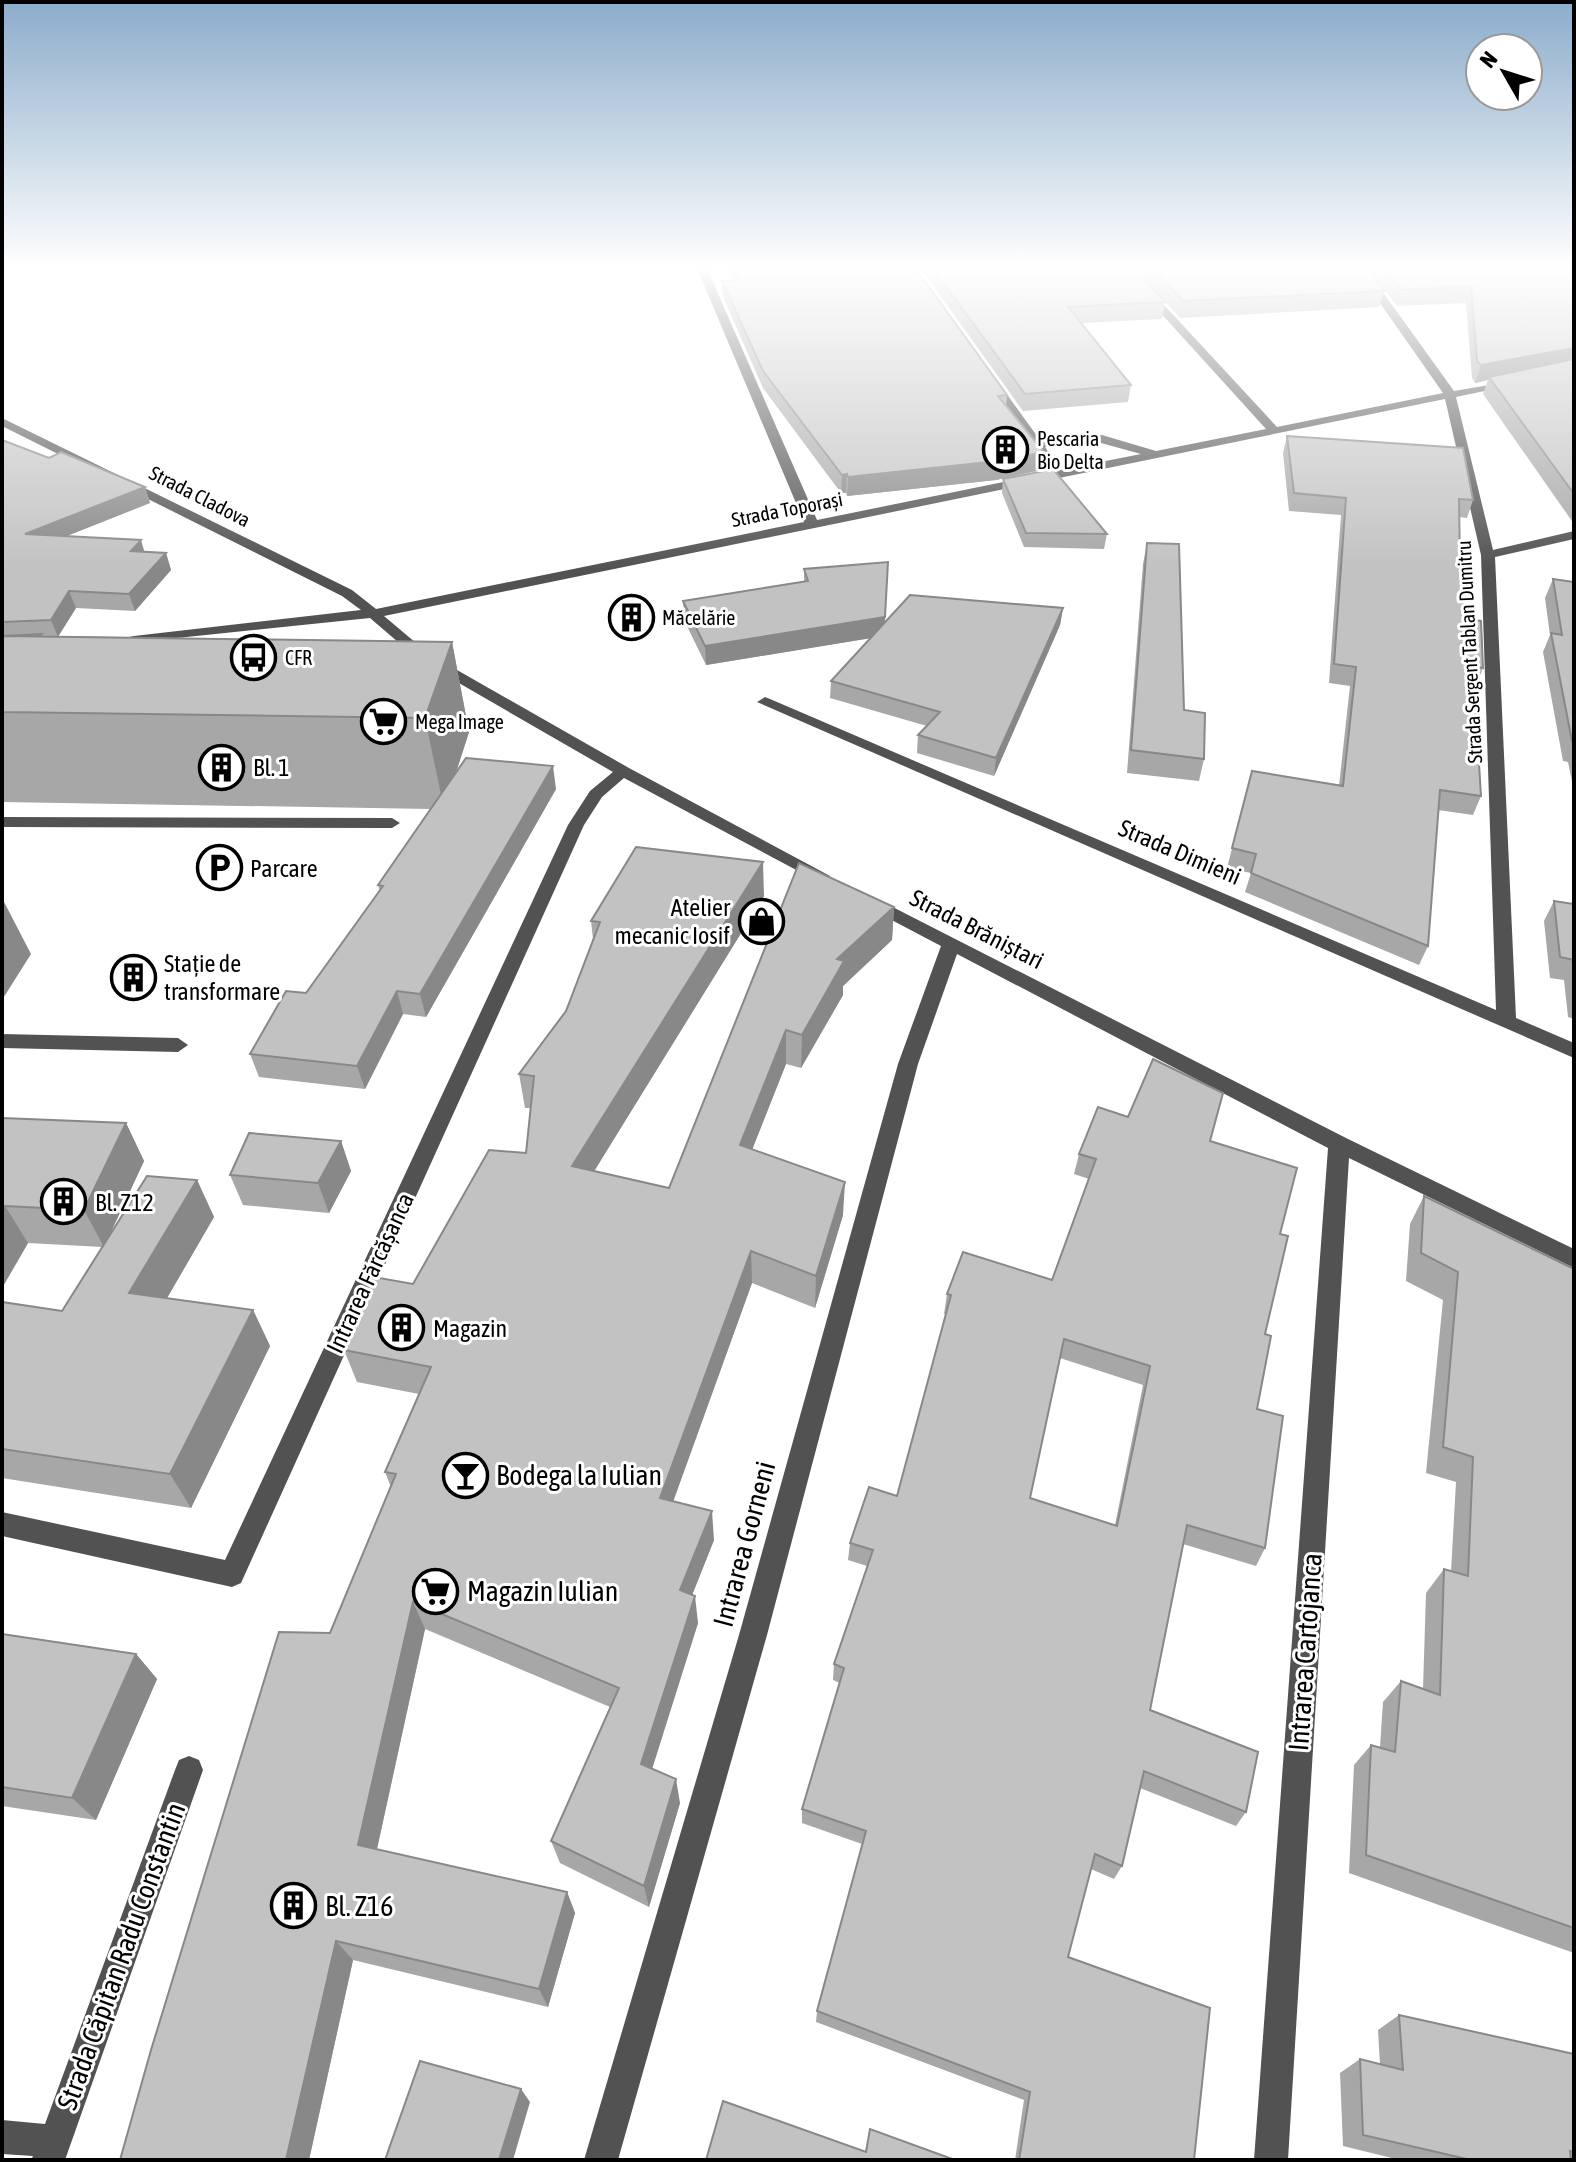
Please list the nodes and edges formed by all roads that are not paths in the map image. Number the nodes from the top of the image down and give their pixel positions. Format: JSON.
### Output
{"nodes":[{"id":1,"x":745,"y":367,"type":"edge"},
{"id":2,"x":1216,"y":367,"type":"edge"},
{"id":3,"x":1433,"y":367,"type":"edge"},
{"id":4,"x":983,"y":368,"type":"edge"},
{"id":5,"x":1520,"y":381,"type":"edge"},
{"id":6,"x":1450,"y":396,"type":"junction"},
{"id":7,"x":2,"y":421,"type":"edge"},
{"id":8,"x":1275,"y":431,"type":"junction"},
{"id":9,"x":1037,"y":444,"type":"junction"},
{"id":10,"x":1157,"y":455,"type":"junction"},
{"id":11,"x":1054,"y":476,"type":"junction"},
{"id":12,"x":809,"y":525,"type":"junction"},
{"id":13,"x":1574,"y":535,"type":"edge"},
{"id":14,"x":1488,"y":555,"type":"junction"},
{"id":15,"x":376,"y":613,"type":"junction"},
{"id":16,"x":114,"y":642,"type":"edge"},
{"id":17,"x":765,"y":702,"type":"dead end"},
{"id":18,"x":623,"y":771,"type":"junction"},
{"id":19,"x":2,"y":822,"type":"edge"},
{"id":20,"x":392,"y":823,"type":"dead end"},
{"id":21,"x":951,"y":945,"type":"junction"},
{"id":22,"x":1506,"y":1020,"type":"junction"},
{"id":23,"x":2,"y":1041,"type":"edge"},
{"id":24,"x":178,"y":1045,"type":"dead end"},
{"id":25,"x":1574,"y":1051,"type":"edge"},
{"id":26,"x":1339,"y":1144,"type":"junction"},
{"id":27,"x":1574,"y":1259,"type":"edge"},
{"id":28,"x":2,"y":1524,"type":"edge"},
{"id":29,"x":189,"y":1770,"type":"dead end"},
{"id":30,"x":2,"y":2137,"type":"edge"},
{"id":31,"x":51,"y":2151,"type":"edge"},
{"id":32,"x":601,"y":2160,"type":"edge"},
{"id":33,"x":1271,"y":2160,"type":"edge"}],
"edges":[{"from":1,"to":12,"type":"street"},
{"from":2,"to":8,"type":"street"},
{"from":3,"to":6,"type":"street","name":"Strada Sergent Tablan Dumitru"},
{"from":4,"to":9,"type":"street"},
{"from":5,"to":6,"type":"street","name":"Strada Toporași"},
{"from":6,"to":8,"type":"street","name":"Strada Toporași"},
{"from":6,"to":14,"type":"street","name":"Strada Sergent Tablan Dumitru"},
{"from":7,"to":15,"type":"street","name":"Strada Cladova"},
{"from":8,"to":10,"type":"street","name":"Strada Toporași"},
{"from":9,"to":10,"type":"street"},
{"from":9,"to":11,"type":"street"},
{"from":10,"to":11,"type":"street","name":"Strada Toporași"},
{"from":11,"to":12,"type":"street","name":"Strada Toporași"},
{"from":12,"to":15,"type":"street","name":"Strada Toporași"},
{"from":13,"to":14,"type":"street"},
{"from":14,"to":22,"type":"street","name":"Strada Sergent Tablan Dumitru"},
{"from":15,"to":16,"type":"street","name":"Strada Toporași"},
{"from":15,"to":18,"type":"street","name":"Strada Brăniștari"},
{"from":17,"to":22,"type":"street","name":"Strada Dimieni"},
{"from":18,"to":21,"type":"street","name":"Strada Brăniștari"},
{"from":18,"to":28,"type":"street","name":"Intrarea Fărcășanca"},
{"from":19,"to":20,"type":"street"},
{"from":21,"to":26,"type":"street","name":"Strada Brăniștari"},
{"from":21,"to":32,"type":"street","name":"Intrarea Gorneni"},
{"from":22,"to":25,"type":"street","name":"Strada Dimieni"},
{"from":23,"to":24,"type":"street"},
{"from":26,"to":27,"type":"street","name":"Strada Brăniștari"},
{"from":26,"to":33,"type":"street","name":"Intrarea Cartojanca"},
{"from":29,"to":31,"type":"street","name":"Strada Căpitan Radu Constantin"},
{"from":30,"to":31,"type":"street","name":"Strada Căpitan Radu Constantin"}]}
